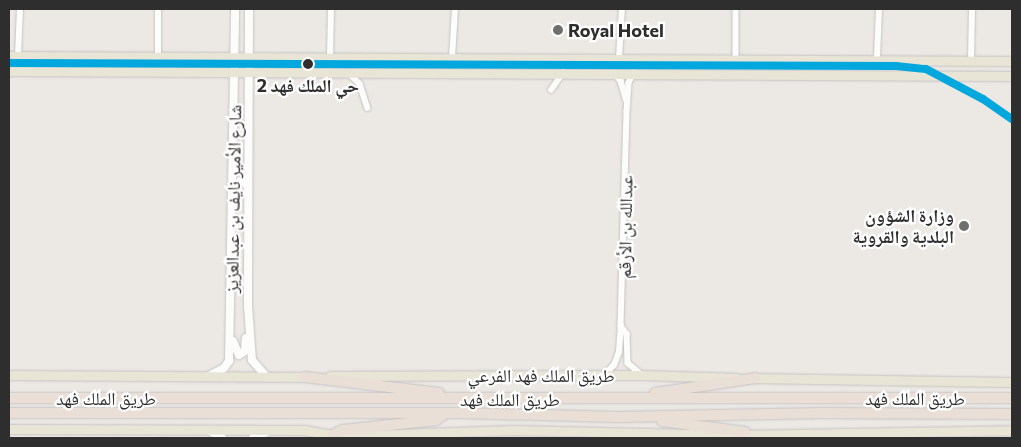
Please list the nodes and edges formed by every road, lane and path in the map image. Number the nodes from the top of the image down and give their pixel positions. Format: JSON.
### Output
{"nodes":[{"id":1,"x":20,"y":9,"type":"edge"},
{"id":2,"x":158,"y":9,"type":"edge"},
{"id":3,"x":235,"y":9,"type":"edge"},
{"id":4,"x":249,"y":9,"type":"edge"},
{"id":5,"x":331,"y":9,"type":"edge"},
{"id":6,"x":455,"y":9,"type":"edge"},
{"id":7,"x":622,"y":9,"type":"edge"},
{"id":8,"x":736,"y":9,"type":"edge"},
{"id":9,"x":879,"y":9,"type":"edge"},
{"id":10,"x":972,"y":9,"type":"edge"},
{"id":11,"x":235,"y":55,"type":"junction"},
{"id":12,"x":248,"y":55,"type":"junction"},
{"id":13,"x":9,"y":56,"type":"edge"},
{"id":14,"x":18,"y":56,"type":"junction"},
{"id":15,"x":158,"y":56,"type":"junction"},
{"id":16,"x":330,"y":57,"type":"junction"},
{"id":17,"x":452,"y":58,"type":"junction"},
{"id":18,"x":619,"y":58,"type":"junction"},
{"id":19,"x":877,"y":58,"type":"junction"},
{"id":20,"x":736,"y":59,"type":"junction"},
{"id":21,"x":971,"y":61,"type":"junction"},
{"id":22,"x":1012,"y":61,"type":"edge"},
{"id":23,"x":9,"y":71,"type":"edge"},
{"id":24,"x":235,"y":71,"type":"junction"},
{"id":25,"x":247,"y":71,"type":"junction"},
{"id":26,"x":346,"y":72,"type":"junction"},
{"id":27,"x":564,"y":72,"type":"junction"},
{"id":28,"x":611,"y":72,"type":"junction"},
{"id":29,"x":635,"y":72,"type":"junction"},
{"id":30,"x":1012,"y":76,"type":"edge"},
{"id":31,"x":551,"y":90,"type":"dead end"},
{"id":32,"x":368,"y":108,"type":"dead end"},
{"id":33,"x":626,"y":111,"type":"junction"},
{"id":34,"x":249,"y":196,"type":"junction"},
{"id":35,"x":231,"y":200,"type":"junction"},
{"id":36,"x":248,"y":306,"type":"junction"},
{"id":37,"x":231,"y":312,"type":"junction"},
{"id":38,"x":621,"y":326,"type":"junction"},
{"id":39,"x":265,"y":375,"type":"junction"},
{"id":40,"x":604,"y":375,"type":"junction"},
{"id":41,"x":643,"y":375,"type":"junction"},
{"id":42,"x":9,"y":376,"type":"edge"},
{"id":43,"x":207,"y":377,"type":"junction"},
{"id":44,"x":305,"y":377,"type":"junction"},
{"id":45,"x":755,"y":378,"type":"junction"},
{"id":46,"x":1012,"y":382,"type":"edge"},
{"id":47,"x":460,"y":397,"type":"junction"},
{"id":48,"x":9,"y":398,"type":"edge"},
{"id":49,"x":1012,"y":398,"type":"edge"},
{"id":50,"x":622,"y":400,"type":"junction"},
{"id":51,"x":9,"y":413,"type":"edge"},
{"id":52,"x":446,"y":413,"type":"junction"},
{"id":53,"x":1012,"y":414,"type":"edge"},
{"id":54,"x":626,"y":417,"type":"junction"},
{"id":55,"x":9,"y":429,"type":"edge"},
{"id":56,"x":1012,"y":430,"type":"edge"},
{"id":57,"x":210,"y":431,"type":"junction"},
{"id":58,"x":266,"y":432,"type":"junction"},
{"id":59,"x":156,"y":434,"type":"edge"},
{"id":60,"x":512,"y":434,"type":"edge"},
{"id":61,"x":333,"y":435,"type":"junction"},
{"id":62,"x":459,"y":435,"type":"edge"},
{"id":63,"x":545,"y":435,"type":"edge"},
{"id":64,"x":622,"y":435,"type":"edge"},
{"id":65,"x":739,"y":435,"type":"edge"},
{"id":66,"x":897,"y":435,"type":"edge"},
{"id":67,"x":369,"y":437,"type":"edge"},
{"id":68,"x":222,"y":438,"type":"edge"},
{"id":69,"x":253,"y":438,"type":"edge"}],
"edges":[{"from":1,"to":14,"type":"street"},
{"from":2,"to":15,"type":"street"},
{"from":3,"to":11,"type":"street","name":"شارع الأمير نايف بن عبدالعزيز"},
{"from":4,"to":12,"type":"street","name":"شارع الأمير نايف بن عبدالعزيز"},
{"from":5,"to":16,"type":"street"},
{"from":6,"to":17,"type":"street"},
{"from":7,"to":18,"type":"street"},
{"from":8,"to":20,"type":"street"},
{"from":9,"to":19,"type":"street"},
{"from":10,"to":21,"type":"street"},
{"from":11,"to":12,"type":"main road"},
{"from":11,"to":15,"type":"main road"},
{"from":11,"to":24,"type":"street","name":"شارع الأمير نايف بن عبدالعزيز"},
{"from":12,"to":16,"type":"main road"},
{"from":12,"to":25,"type":"street","name":"شارع الأمير نايف بن عبدالعزيز"},
{"from":13,"to":14,"type":"main road"},
{"from":14,"to":15,"type":"main road"},
{"from":16,"to":17,"type":"main road"},
{"from":17,"to":18,"type":"main road"},
{"from":18,"to":20,"type":"main road"},
{"from":19,"to":20,"type":"main road"},
{"from":19,"to":21,"type":"main road"},
{"from":21,"to":22,"type":"main road"},
{"from":23,"to":24,"type":"main road"},
{"from":24,"to":25,"type":"main road"},
{"from":24,"to":35,"type":"street","name":"شارع الأمير نايف بن عبدالعزيز"},
{"from":25,"to":26,"type":"main road"},
{"from":25,"to":34,"type":"street","name":"شارع الأمير نايف بن عبدالعزيز"},
{"from":26,"to":27,"type":"main road"},
{"from":26,"to":32,"type":"street"},
{"from":27,"to":28,"type":"main road"},
{"from":27,"to":31,"type":"street"},
{"from":28,"to":29,"type":"main road"},
{"from":28,"to":33,"type":"street"},
{"from":29,"to":30,"type":"main road"},
{"from":29,"to":33,"type":"street","name":"عبدالله بن الأرقم"},
{"from":33,"to":38,"type":"street","name":"عبدالله بن الأرقم"},
{"from":34,"to":35,"type":"street"},
{"from":34,"to":36,"type":"street","name":"شارع الأمير نايف بن عبدالعزيز"},
{"from":35,"to":37,"type":"street","name":"شارع الأمير نايف بن عبدالعزيز"},
{"from":36,"to":37,"type":"street"},
{"from":36,"to":39,"type":"street","name":"شارع الأمير نايف بن عبدالعزيز"},
{"from":37,"to":43,"type":"street","name":"شارع الأمير نايف بن عبدالعزيز"},
{"from":38,"to":40,"type":"street"},
{"from":38,"to":41,"type":"street","name":"عبدالله بن الأرقم"},
{"from":39,"to":43,"type":"main road","name":"طريق الملك فهد الفرعي"},
{"from":39,"to":44,"type":"main road","name":"طريق الملك فهد الفرعي"},
{"from":40,"to":41,"type":"main road","name":"طريق الملك فهد الفرعي"},
{"from":40,"to":44,"type":"main road","name":"طريق الملك فهد الفرعي"},
{"from":41,"to":45,"type":"main road","name":"طريق الملك فهد الفرعي"},
{"from":42,"to":43,"type":"main road","name":"طريق الملك فهد الفرعي"},
{"from":44,"to":47,"type":"highway"},
{"from":45,"to":46,"type":"main road","name":"طريق الملك فهد الفرعي"},
{"from":45,"to":50,"type":"highway"},
{"from":47,"to":48,"type":"highway","name":"طريق الملك فهد"},
{"from":47,"to":50,"type":"highway","name":"طريق الملك فهد"},
{"from":49,"to":50,"type":"highway","name":"طريق الملك فهد"},
{"from":51,"to":52,"type":"highway","name":"طريق الملك فهد"},
{"from":52,"to":54,"type":"highway","name":"طريق الملك فهد"},
{"from":52,"to":61,"type":"highway"},
{"from":53,"to":54,"type":"highway","name":"طريق الملك فهد"},
{"from":54,"to":65,"type":"highway"},
{"from":55,"to":59,"type":"main road"},
{"from":56,"to":66,"type":"main road"},
{"from":57,"to":58,"type":"main road"},
{"from":57,"to":59,"type":"main road"},
{"from":57,"to":68,"type":"street"},
{"from":58,"to":61,"type":"main road"},
{"from":58,"to":69,"type":"street"},
{"from":60,"to":62,"type":"main road"},
{"from":60,"to":63,"type":"main road"},
{"from":61,"to":67,"type":"main road"},
{"from":62,"to":67,"type":"main road"},
{"from":63,"to":64,"type":"main road"},
{"from":64,"to":65,"type":"main road"},
{"from":65,"to":66,"type":"main road"}]}
